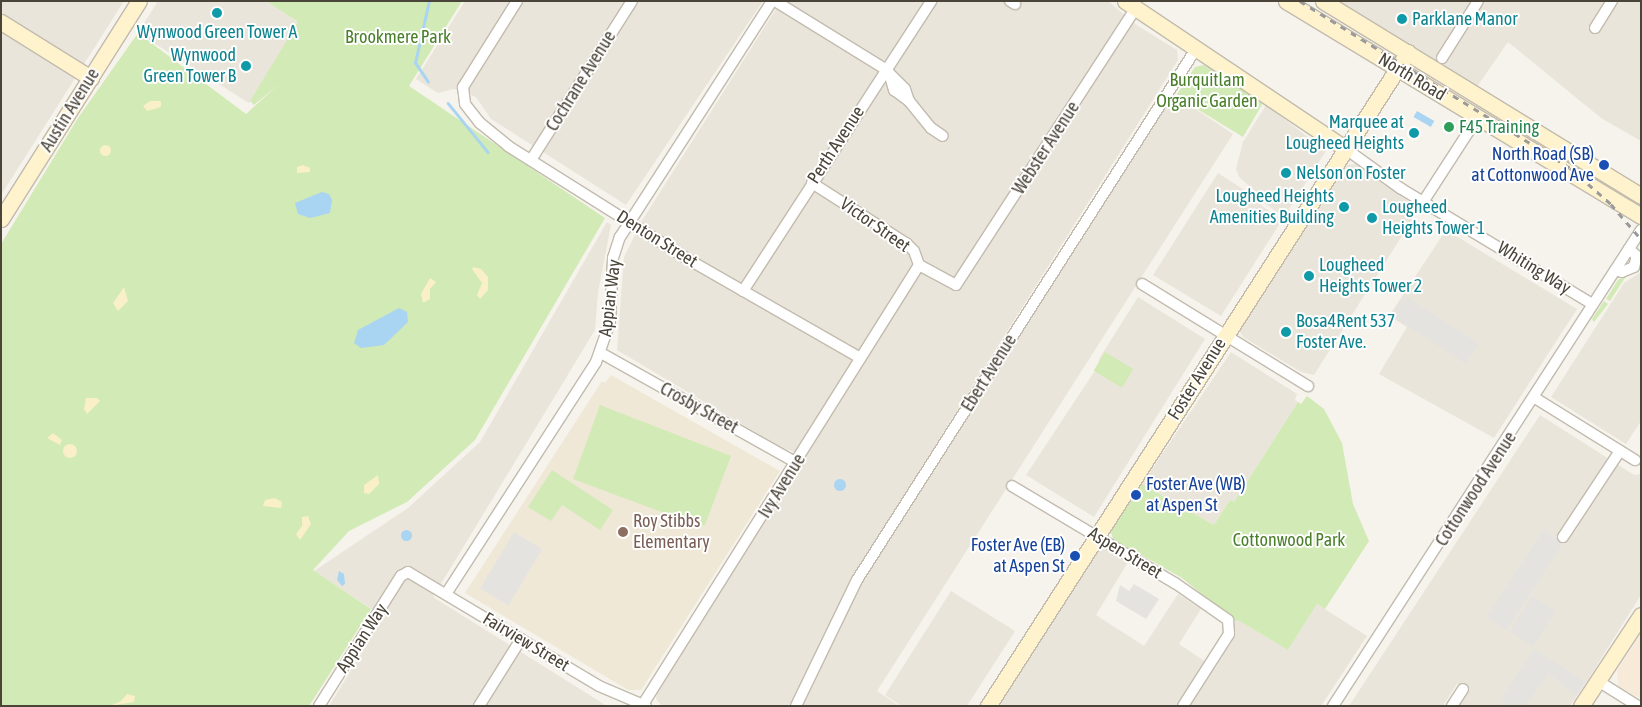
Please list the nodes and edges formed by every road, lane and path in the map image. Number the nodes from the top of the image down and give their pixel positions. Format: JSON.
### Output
{"nodes":[{"id":1,"x":139,"y":1,"type":"edge"},
{"id":2,"x":516,"y":1,"type":"edge"},
{"id":3,"x":632,"y":1,"type":"edge"},
{"id":4,"x":773,"y":1,"type":"edge"},
{"id":5,"x":931,"y":1,"type":"edge"},
{"id":6,"x":1286,"y":1,"type":"edge"},
{"id":7,"x":1323,"y":1,"type":"edge"},
{"id":8,"x":1478,"y":1,"type":"edge"},
{"id":9,"x":1612,"y":1,"type":"edge"},
{"id":10,"x":1130,"y":5,"type":"edge"},
{"id":11,"x":1,"y":22,"type":"edge"},
{"id":12,"x":1595,"y":28,"type":"dead end"},
{"id":13,"x":1196,"y":49,"type":"junction"},
{"id":14,"x":1408,"y":52,"type":"junction"},
{"id":15,"x":1442,"y":58,"type":"dead end"},
{"id":16,"x":1399,"y":68,"type":"junction"},
{"id":17,"x":888,"y":73,"type":"junction"},
{"id":18,"x":91,"y":78,"type":"junction"},
{"id":19,"x":1478,"y":116,"type":"junction"},
{"id":20,"x":944,"y":136,"type":"dead end"},
{"id":21,"x":1346,"y":149,"type":"junction"},
{"id":22,"x":531,"y":160,"type":"junction"},
{"id":23,"x":812,"y":183,"type":"junction"},
{"id":24,"x":1641,"y":196,"type":"edge"},
{"id":25,"x":1423,"y":202,"type":"junction"},
{"id":26,"x":1640,"y":216,"type":"edge"},
{"id":27,"x":1,"y":220,"type":"edge"},
{"id":28,"x":628,"y":222,"type":"junction"},
{"id":29,"x":1641,"y":230,"type":"edge"},
{"id":30,"x":918,"y":265,"type":"junction"},
{"id":31,"x":1142,"y":284,"type":"dead end"},
{"id":32,"x":956,"y":285,"type":"joint"},
{"id":33,"x":743,"y":291,"type":"junction"},
{"id":34,"x":1592,"y":304,"type":"junction"},
{"id":35,"x":1225,"y":335,"type":"junction"},
{"id":36,"x":602,"y":353,"type":"junction"},
{"id":37,"x":860,"y":358,"type":"junction"},
{"id":38,"x":1308,"y":386,"type":"dead end"},
{"id":39,"x":1535,"y":398,"type":"junction"},
{"id":40,"x":1620,"y":451,"type":"junction"},
{"id":41,"x":1635,"y":460,"type":"dead end"},
{"id":42,"x":797,"y":463,"type":"junction"},
{"id":43,"x":1012,"y":486,"type":"dead end"},
{"id":44,"x":1097,"y":536,"type":"junction"},
{"id":45,"x":1564,"y":537,"type":"dead end"},
{"id":46,"x":408,"y":572,"type":"joint"},
{"id":47,"x":446,"y":594,"type":"junction"},
{"id":48,"x":1641,"y":615,"type":"edge"},
{"id":49,"x":522,"y":639,"type":"junction"},
{"id":50,"x":1598,"y":681,"type":"junction"},
{"id":51,"x":1463,"y":689,"type":"dead end"},
{"id":52,"x":644,"y":705,"type":"edge"},
{"id":53,"x":319,"y":706,"type":"edge"},
{"id":54,"x":479,"y":706,"type":"edge"},
{"id":55,"x":796,"y":706,"type":"edge"},
{"id":56,"x":988,"y":706,"type":"edge"},
{"id":57,"x":1183,"y":706,"type":"edge"},
{"id":58,"x":1333,"y":706,"type":"edge"},
{"id":59,"x":1452,"y":706,"type":"edge"},
{"id":60,"x":1581,"y":706,"type":"edge"},
{"id":61,"x":1638,"y":706,"type":"edge"}],
"edges":[{"from":1,"to":18,"type":"street","name":"Austin Avenue"},
{"from":2,"to":22,"type":"street","name":"Denton Street"},
{"from":3,"to":22,"type":"street","name":"Cochrane Avenue"},
{"from":4,"to":17,"type":"street"},
{"from":4,"to":28,"type":"street","name":"Appian Way"},
{"from":5,"to":17,"type":"street","name":"Perth Avenue"},
{"from":6,"to":16,"type":"street","name":"North Road"},
{"from":7,"to":14,"type":"street","name":"North Road"},
{"from":8,"to":15,"type":"street"},
{"from":9,"to":12,"type":"street"},
{"from":10,"to":13,"type":"street","name":"Whiting Way"},
{"from":10,"to":32,"type":"street","name":"Webster Avenue"},
{"from":11,"to":18,"type":"street"},
{"from":13,"to":21,"type":"street","name":"Whiting Way"},
{"from":13,"to":55,"type":"street","name":"Ebert Avenue"},
{"from":14,"to":16,"type":"street","name":"Foster Avenue"},
{"from":14,"to":24,"type":"street","name":"North Road"},
{"from":16,"to":19,"type":"street","name":"North Road"},
{"from":16,"to":21,"type":"street","name":"Foster Avenue"},
{"from":17,"to":20,"type":"street"},
{"from":17,"to":23,"type":"street","name":"Perth Avenue"},
{"from":18,"to":27,"type":"street","name":"Austin Avenue"},
{"from":19,"to":25,"type":"street"},
{"from":19,"to":26,"type":"street","name":"North Road"},
{"from":21,"to":25,"type":"street","name":"Whiting Way"},
{"from":21,"to":35,"type":"street","name":"Foster Avenue"},
{"from":22,"to":28,"type":"street","name":"Denton Street"},
{"from":23,"to":30,"type":"street","name":"Victor Street"},
{"from":23,"to":33,"type":"street","name":"Perth Avenue"},
{"from":25,"to":34,"type":"street","name":"Whiting Way"},
{"from":28,"to":33,"type":"street","name":"Denton Street"},
{"from":28,"to":36,"type":"street","name":"Appian Way"},
{"from":29,"to":34,"type":"street","name":"Cottonwood Avenue"},
{"from":30,"to":32,"type":"street","name":"Victor Street"},
{"from":30,"to":37,"type":"street","name":"Ivy Avenue"},
{"from":31,"to":35,"type":"street"},
{"from":33,"to":37,"type":"street","name":"Denton Street"},
{"from":34,"to":39,"type":"street","name":"Cottonwood Avenue"},
{"from":35,"to":38,"type":"street"},
{"from":35,"to":44,"type":"street","name":"Foster Avenue"},
{"from":36,"to":42,"type":"street","name":"Crosby Street"},
{"from":36,"to":47,"type":"street","name":"Appian Way"},
{"from":37,"to":42,"type":"street","name":"Ivy Avenue"},
{"from":39,"to":40,"type":"street"},
{"from":39,"to":58,"type":"street","name":"Cottonwood Avenue"},
{"from":40,"to":41,"type":"street"},
{"from":40,"to":45,"type":"street"},
{"from":42,"to":52,"type":"street","name":"Ivy Avenue"},
{"from":43,"to":44,"type":"street","name":"Aspen Street"},
{"from":44,"to":56,"type":"street","name":"Foster Avenue"},
{"from":44,"to":57,"type":"street","name":"Aspen Street"},
{"from":46,"to":47,"type":"street","name":"Fairview Street"},
{"from":46,"to":53,"type":"street","name":"Appian Way"},
{"from":47,"to":49,"type":"street","name":"Fairview Street"},
{"from":48,"to":50,"type":"street"},
{"from":49,"to":52,"type":"street","name":"Fairview Street"},
{"from":49,"to":54,"type":"street"},
{"from":50,"to":60,"type":"street"},
{"from":50,"to":61,"type":"street"},
{"from":51,"to":59,"type":"street"}]}
